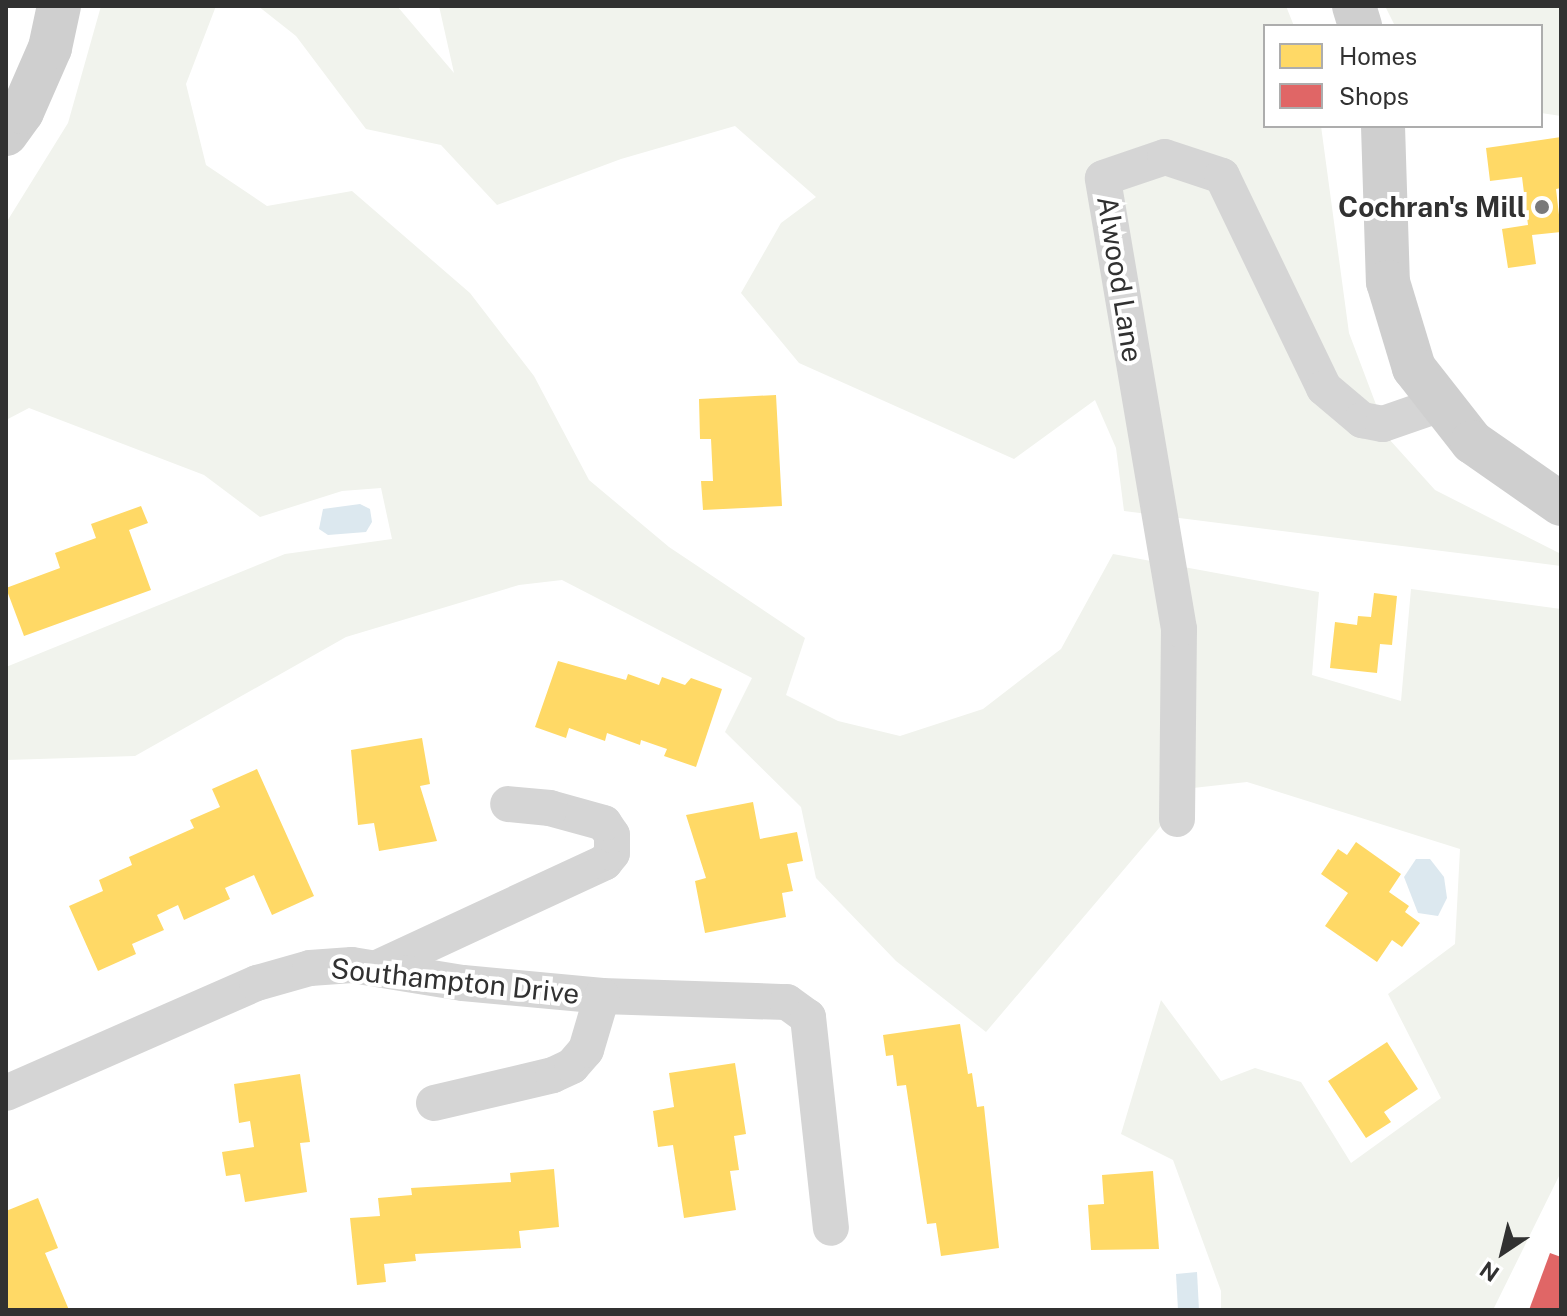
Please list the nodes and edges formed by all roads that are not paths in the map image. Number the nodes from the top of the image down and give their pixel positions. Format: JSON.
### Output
{"nodes":[{"id":1,"x":59,"y":6,"type":"edge"},
{"id":2,"x":1383,"y":128,"type":"edge"},
{"id":3,"x":6,"y":134,"type":"edge"},
{"id":4,"x":1438,"y":405,"type":"junction"},
{"id":5,"x":1561,"y":504,"type":"edge"},
{"id":6,"x":508,"y":804,"type":"dead end"},
{"id":7,"x":1177,"y":819,"type":"dead end"},
{"id":8,"x":377,"y":968,"type":"junction"},
{"id":9,"x":602,"y":996,"type":"junction"},
{"id":10,"x":6,"y":1093,"type":"edge"},
{"id":11,"x":434,"y":1103,"type":"dead end"},
{"id":12,"x":831,"y":1228,"type":"dead end"}],
"edges":[{"from":1,"to":3,"type":"street"},
{"from":2,"to":4,"type":"street"},
{"from":4,"to":5,"type":"street"},
{"from":4,"to":7,"type":"street","name":"Alwood Lane"},
{"from":6,"to":8,"type":"street"},
{"from":8,"to":9,"type":"street","name":"Southampton Drive"},
{"from":8,"to":10,"type":"street","name":"Southampton Drive"},
{"from":9,"to":11,"type":"street"},
{"from":9,"to":12,"type":"street","name":"Southampton Drive"}]}
